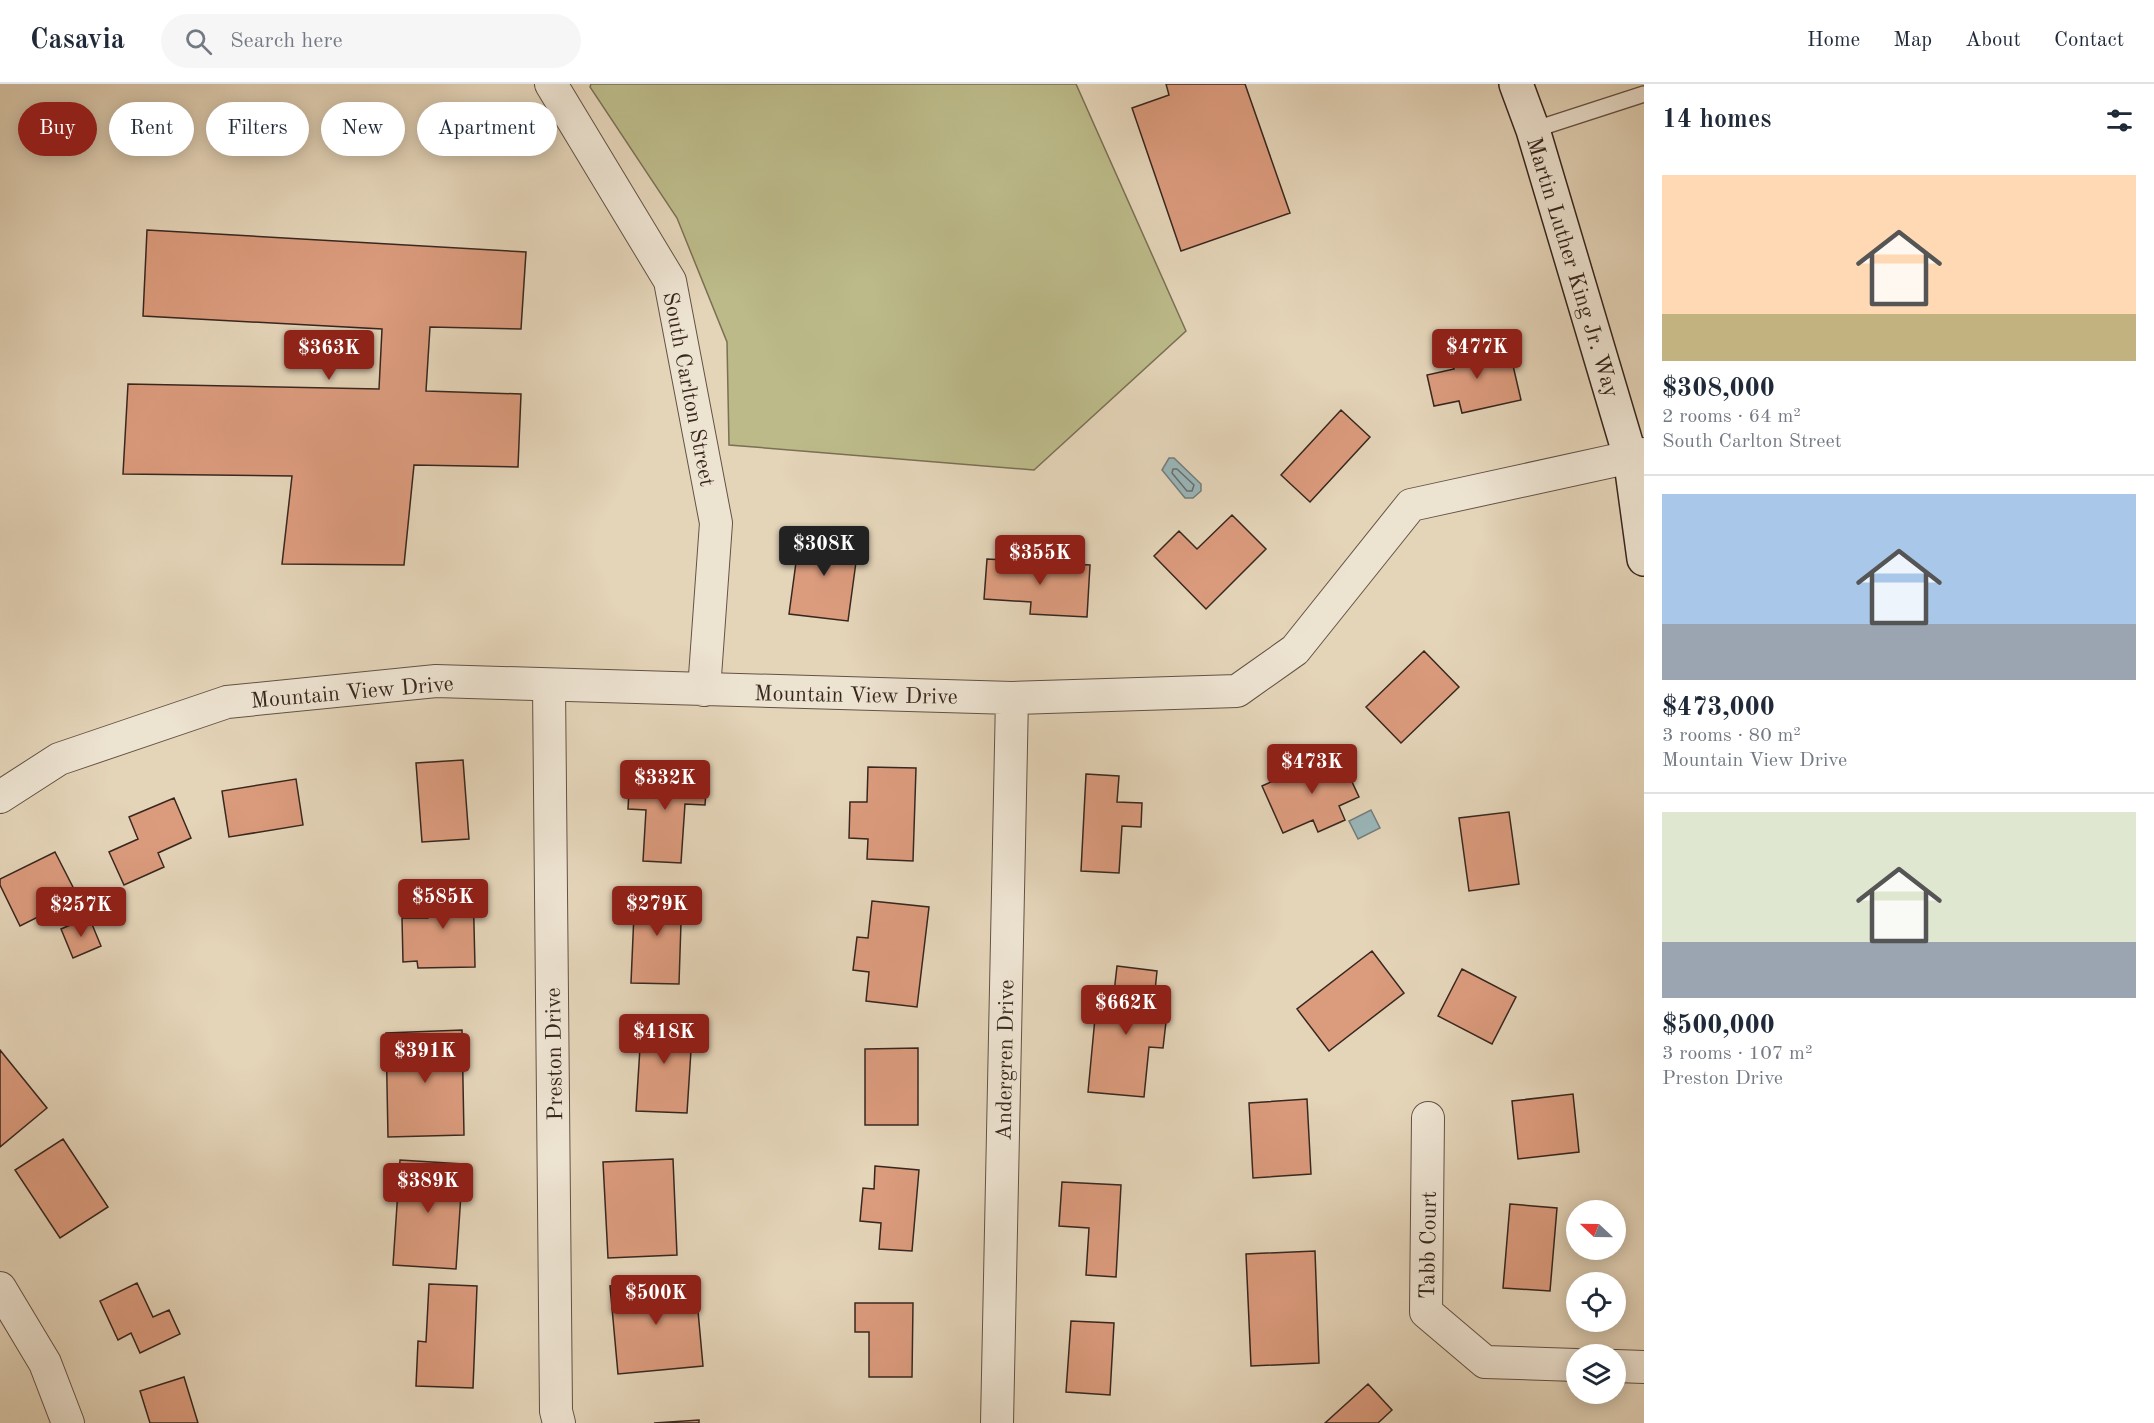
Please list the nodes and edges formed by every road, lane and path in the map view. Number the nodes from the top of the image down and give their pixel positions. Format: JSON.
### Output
{"nodes":[{"id":1,"x":551,"y":84,"type":"edge"},
{"id":2,"x":1516,"y":84,"type":"edge"},
{"id":3,"x":1644,"y":94,"type":"edge"},
{"id":4,"x":1533,"y":129,"type":"junction"},
{"id":5,"x":1637,"y":455,"type":"edge"},
{"id":6,"x":1644,"y":559,"type":"edge"},
{"id":7,"x":549,"y":686,"type":"junction"},
{"id":8,"x":704,"y":690,"type":"junction"},
{"id":9,"x":1012,"y":698,"type":"junction"},
{"id":10,"x":0,"y":797,"type":"edge"},
{"id":11,"x":1428,"y":1118,"type":"dead end"},
{"id":12,"x":0,"y":1288,"type":"edge"},
{"id":13,"x":1566,"y":1365,"type":"edge"},
{"id":14,"x":1626,"y":1366,"type":"edge"},
{"id":15,"x":1644,"y":1367,"type":"edge"},
{"id":16,"x":68,"y":1423,"type":"edge"},
{"id":17,"x":559,"y":1423,"type":"edge"},
{"id":18,"x":997,"y":1423,"type":"edge"}],
"edges":[{"from":1,"to":8,"type":"street","name":"South Carlton Street"},
{"from":2,"to":4,"type":"main road","name":"Martin Luther King Jr. Way"},
{"from":3,"to":4,"type":"lane"},
{"from":4,"to":5,"type":"main road","name":"Martin Luther King Jr. Way"},
{"from":5,"to":6,"type":"main road","name":"Martin Luther King Jr. Way"},
{"from":5,"to":9,"type":"street","name":"Mountain View Drive"},
{"from":7,"to":8,"type":"street","name":"Mountain View Drive"},
{"from":7,"to":10,"type":"street","name":"Mountain View Drive"},
{"from":7,"to":17,"type":"street","name":"Preston Drive"},
{"from":8,"to":9,"type":"street","name":"Mountain View Drive"},
{"from":9,"to":18,"type":"street","name":"Andergren Drive"},
{"from":11,"to":13,"type":"street","name":"Tabb Court"},
{"from":12,"to":16,"type":"street"},
{"from":14,"to":15,"type":"street"}]}
